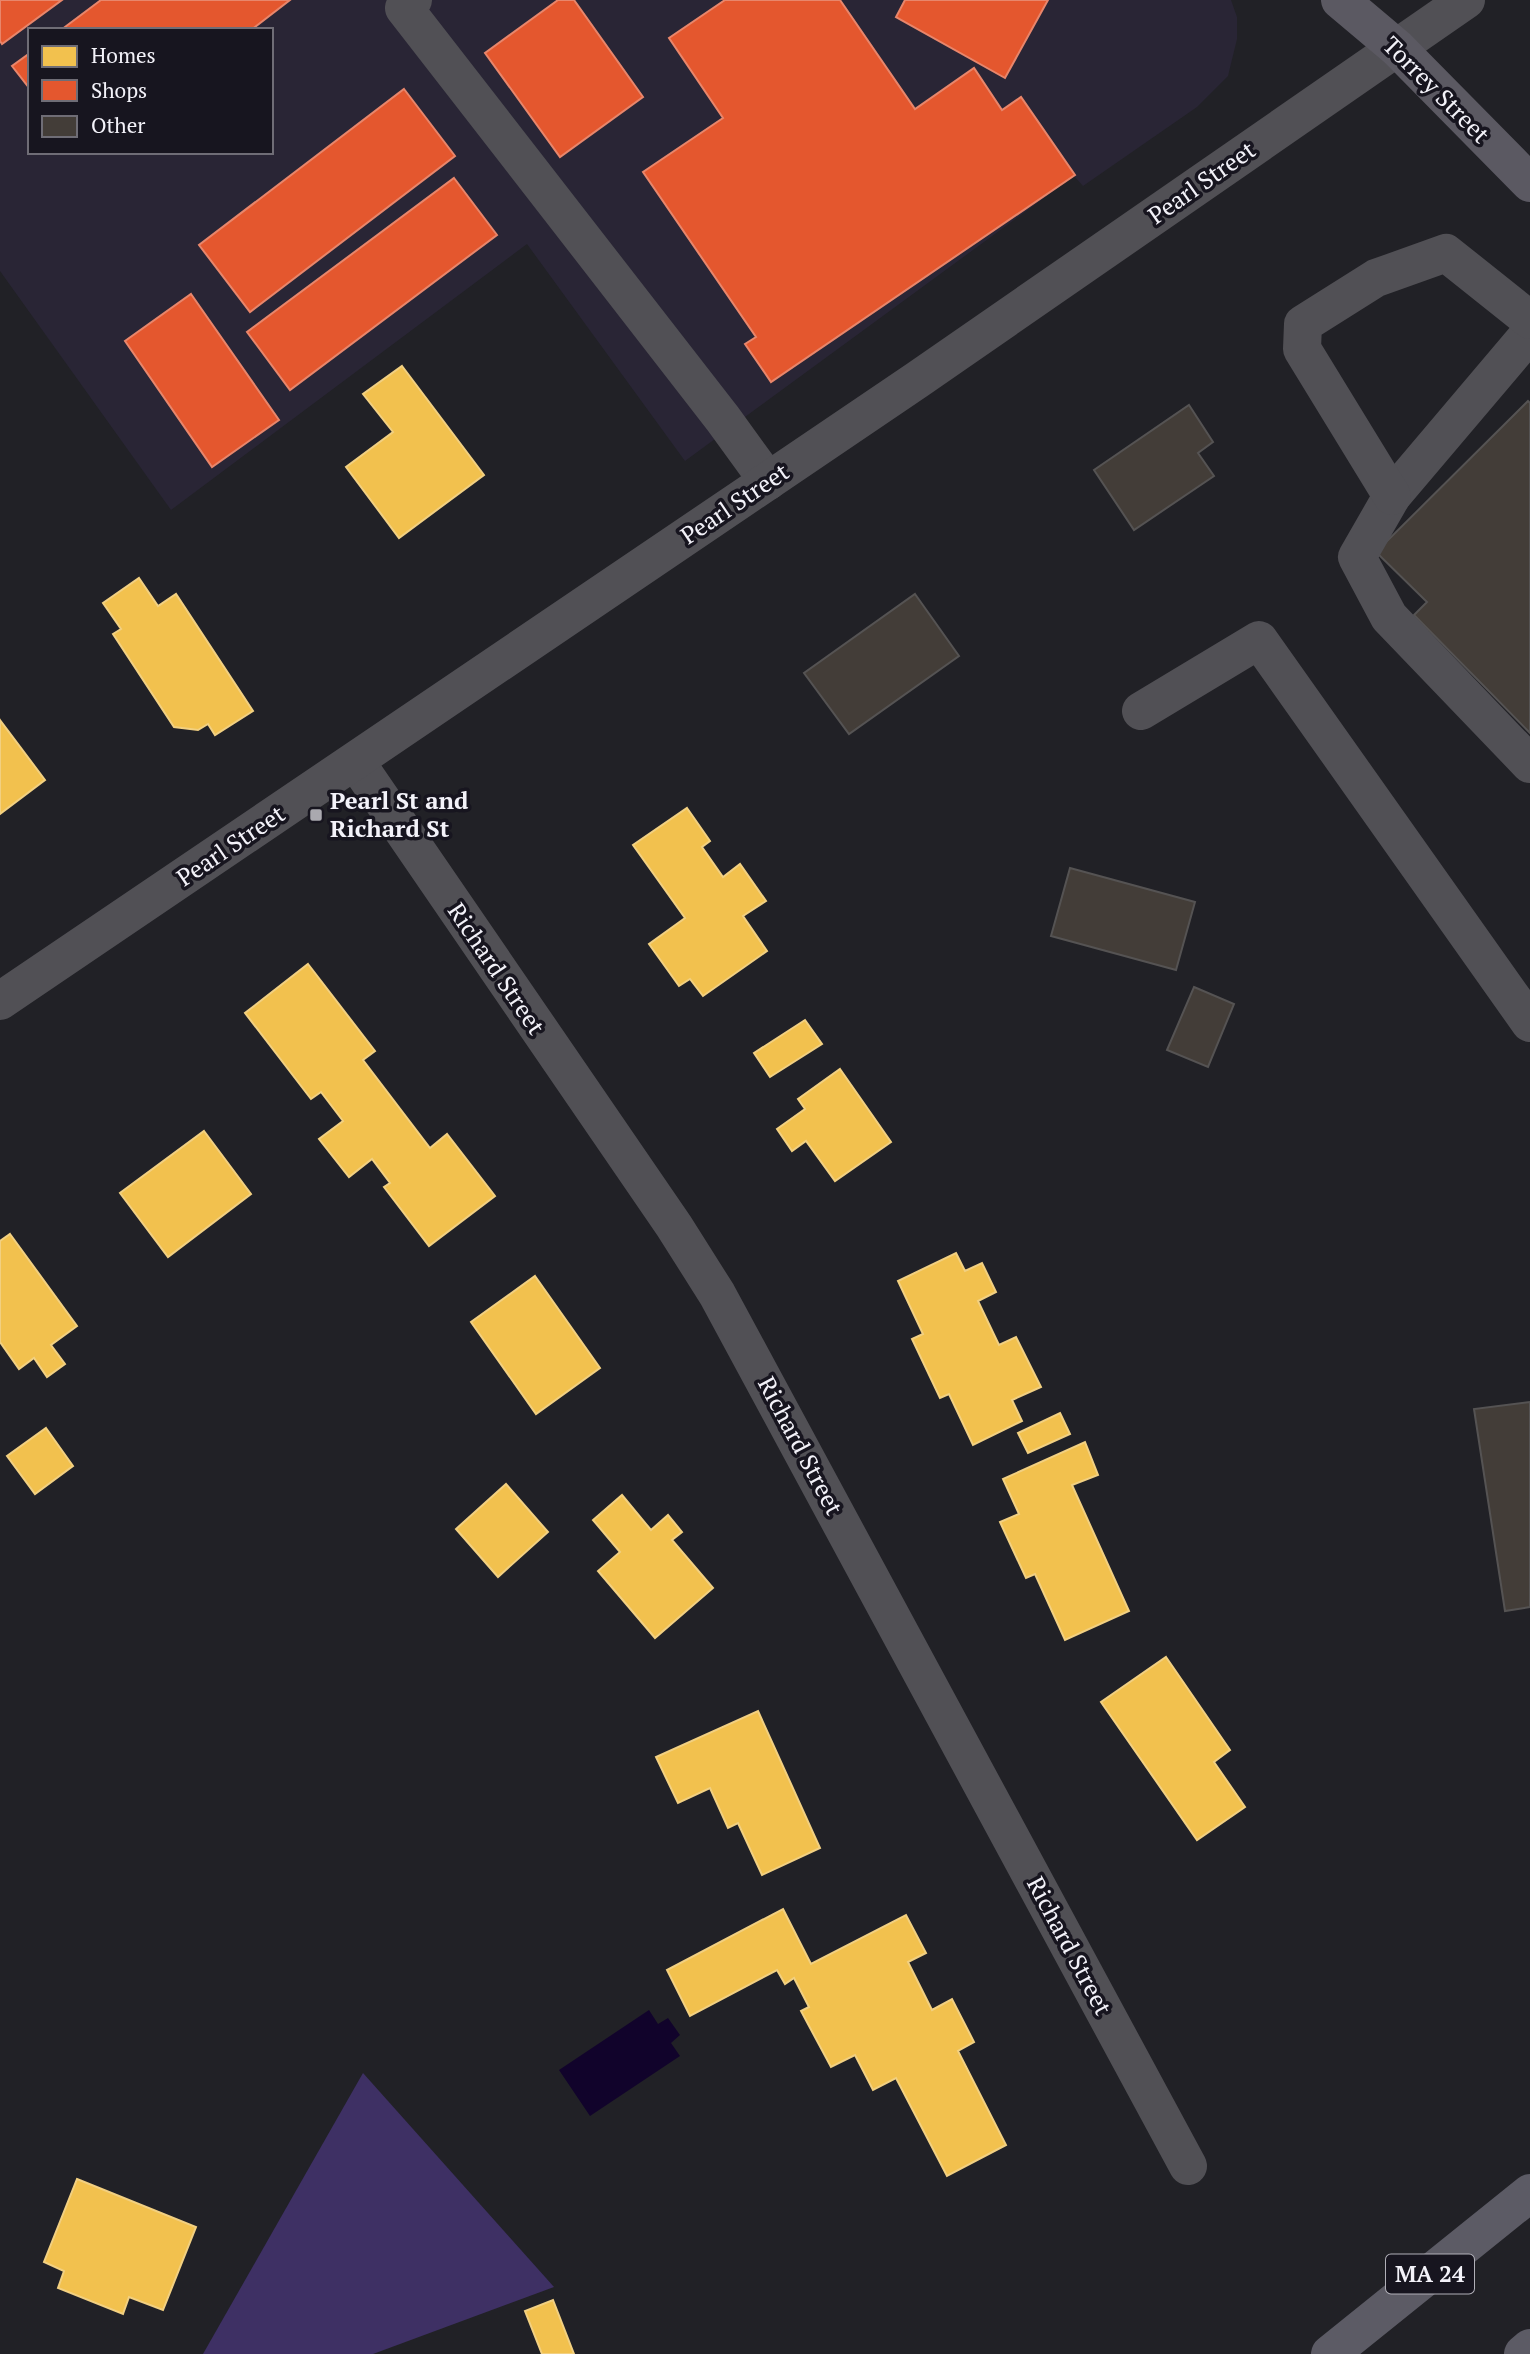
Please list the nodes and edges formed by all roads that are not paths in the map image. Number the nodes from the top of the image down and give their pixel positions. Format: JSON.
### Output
{"nodes":[{"id":1,"x":413,"y":0,"type":"edge"},
{"id":2,"x":1340,"y":0,"type":"edge"},
{"id":3,"x":1466,"y":0,"type":"edge"},
{"id":4,"x":1397,"y":48,"type":"junction"},
{"id":5,"x":1530,"y":183,"type":"edge"},
{"id":6,"x":1530,"y":320,"type":"edge"},
{"id":7,"x":1530,"y":333,"type":"edge"},
{"id":8,"x":768,"y":481,"type":"junction"},
{"id":9,"x":1392,"y":496,"type":"junction"},
{"id":10,"x":1141,"y":711,"type":"dead end"},
{"id":11,"x":356,"y":762,"type":"junction"},
{"id":12,"x":1530,"y":764,"type":"edge"},
{"id":13,"x":0,"y":1001,"type":"edge"},
{"id":14,"x":1530,"y":1023,"type":"edge"},
{"id":15,"x":1188,"y":2166,"type":"dead end"},
{"id":16,"x":1530,"y":2193,"type":"edge"},
{"id":17,"x":1530,"y":2348,"type":"edge"},
{"id":18,"x":1330,"y":2354,"type":"edge"},
{"id":19,"x":1523,"y":2354,"type":"edge"}],
"edges":[{"from":1,"to":8,"type":"street"},
{"from":2,"to":4,"type":"main road","name":"Torrey Street"},
{"from":3,"to":4,"type":"street","name":"Pearl Street"},
{"from":4,"to":5,"type":"main road","name":"Torrey Street"},
{"from":4,"to":8,"type":"street","name":"Pearl Street"},
{"from":6,"to":9,"type":"street"},
{"from":7,"to":9,"type":"street"},
{"from":8,"to":11,"type":"street","name":"Pearl Street"},
{"from":9,"to":12,"type":"street"},
{"from":10,"to":14,"type":"street"},
{"from":11,"to":13,"type":"street","name":"Pearl Street"},
{"from":11,"to":15,"type":"street","name":"Richard Street"},
{"from":16,"to":18,"type":"highway","number":"MA 24"},
{"from":17,"to":19,"type":"highway"}]}
